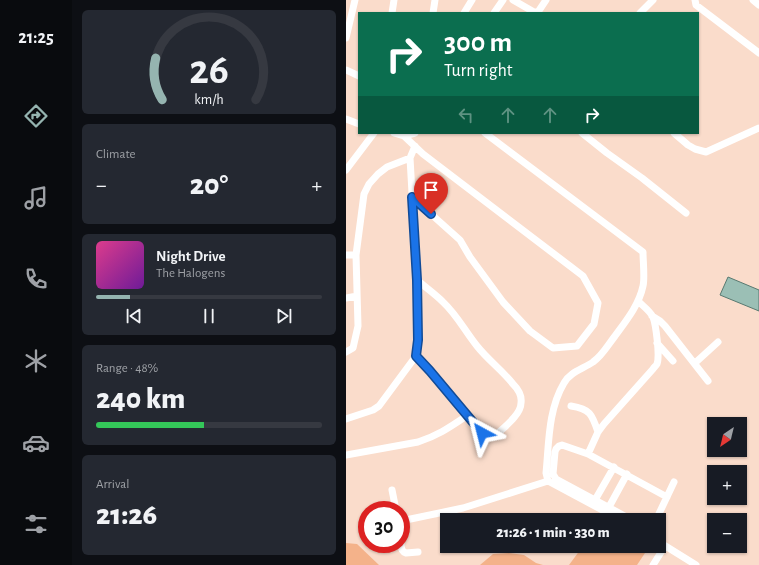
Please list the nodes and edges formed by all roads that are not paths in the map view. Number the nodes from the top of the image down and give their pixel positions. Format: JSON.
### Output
{"nodes":[{"id":1,"x":355,"y":0,"type":"edge"},
{"id":2,"x":394,"y":0,"type":"edge"},
{"id":3,"x":435,"y":0,"type":"edge"},
{"id":4,"x":472,"y":0,"type":"edge"},
{"id":5,"x":503,"y":0,"type":"edge"},
{"id":6,"x":513,"y":0,"type":"edge"},
{"id":7,"x":546,"y":0,"type":"edge"},
{"id":8,"x":653,"y":0,"type":"edge"},
{"id":9,"x":696,"y":0,"type":"edge"},
{"id":10,"x":753,"y":0,"type":"edge"},
{"id":11,"x":759,"y":4,"type":"edge"},
{"id":12,"x":392,"y":12,"type":"edge"},
{"id":13,"x":433,"y":12,"type":"edge"},
{"id":14,"x":465,"y":12,"type":"edge"},
{"id":15,"x":495,"y":12,"type":"edge"},
{"id":16,"x":641,"y":12,"type":"edge"},
{"id":17,"x":346,"y":38,"type":"edge"},
{"id":18,"x":759,"y":53,"type":"edge"},
{"id":19,"x":346,"y":70,"type":"edge"},
{"id":20,"x":358,"y":76,"type":"edge"},
{"id":21,"x":346,"y":119,"type":"edge"},
{"id":22,"x":358,"y":124,"type":"edge"},
{"id":23,"x":759,"y":128,"type":"edge"},
{"id":24,"x":373,"y":134,"type":"edge"},
{"id":25,"x":405,"y":134,"type":"edge"},
{"id":26,"x":486,"y":134,"type":"edge"},
{"id":27,"x":583,"y":134,"type":"edge"},
{"id":28,"x":675,"y":134,"type":"edge"},
{"id":29,"x":415,"y":146,"type":"junction"},
{"id":30,"x":410,"y":158,"type":"junction"},
{"id":31,"x":346,"y":170,"type":"edge"},
{"id":32,"x":412,"y":197,"type":"junction"},
{"id":33,"x":686,"y":213,"type":"dead end"},
{"id":34,"x":346,"y":255,"type":"edge"},
{"id":35,"x":356,"y":255,"type":"junction"},
{"id":36,"x":417,"y":280,"type":"junction"},
{"id":37,"x":357,"y":296,"type":"junction"},
{"id":38,"x":346,"y":298,"type":"edge"},
{"id":39,"x":638,"y":301,"type":"junction"},
{"id":40,"x":652,"y":316,"type":"junction"},
{"id":41,"x":657,"y":342,"type":"junction"},
{"id":42,"x":718,"y":342,"type":"dead end"},
{"id":43,"x":346,"y":352,"type":"edge"},
{"id":44,"x":416,"y":356,"type":"junction"},
{"id":45,"x":672,"y":361,"type":"dead end"},
{"id":46,"x":695,"y":363,"type":"junction"},
{"id":47,"x":708,"y":381,"type":"dead end"},
{"id":48,"x":571,"y":406,"type":"dead end"},
{"id":49,"x":468,"y":414,"type":"junction"},
{"id":50,"x":346,"y":419,"type":"edge"},
{"id":51,"x":598,"y":432,"type":"junction"},
{"id":52,"x":588,"y":454,"type":"junction"},
{"id":53,"x":346,"y":455,"type":"edge"},
{"id":54,"x":614,"y":467,"type":"junction"},
{"id":55,"x":627,"y":474,"type":"junction"},
{"id":56,"x":548,"y":481,"type":"junction"},
{"id":57,"x":674,"y":482,"type":"dead end"},
{"id":58,"x":392,"y":490,"type":"dead end"},
{"id":59,"x":667,"y":497,"type":"junction"},
{"id":60,"x":595,"y":500,"type":"junction"},
{"id":61,"x":394,"y":501,"type":"edge"},
{"id":62,"x":610,"y":507,"type":"junction"},
{"id":63,"x":446,"y":512,"type":"joint"},
{"id":64,"x":608,"y":513,"type":"edge"},
{"id":65,"x":620,"y":513,"type":"edge"},
{"id":66,"x":659,"y":513,"type":"edge"},
{"id":67,"x":410,"y":519,"type":"edge"},
{"id":68,"x":666,"y":546,"type":"edge"},
{"id":69,"x":418,"y":552,"type":"dead end"},
{"id":70,"x":404,"y":553,"type":"edge"},
{"id":71,"x":658,"y":553,"type":"edge"},
{"id":72,"x":653,"y":565,"type":"edge"},
{"id":73,"x":696,"y":565,"type":"edge"}],
"edges":[{"from":1,"to":17,"type":"street"},
{"from":2,"to":12,"type":"street"},
{"from":3,"to":13,"type":"street"},
{"from":4,"to":14,"type":"street"},
{"from":5,"to":15,"type":"street"},
{"from":6,"to":7,"type":"street"},
{"from":8,"to":16,"type":"street"},
{"from":9,"to":18,"type":"street"},
{"from":10,"to":11,"type":"street"},
{"from":19,"to":20,"type":"street"},
{"from":21,"to":22,"type":"street"},
{"from":23,"to":28,"type":"street"},
{"from":24,"to":31,"type":"street"},
{"from":25,"to":29,"type":"street"},
{"from":26,"to":39,"type":"street"},
{"from":27,"to":33,"type":"street"},
{"from":29,"to":30,"type":"street"},
{"from":29,"to":32,"type":"street"},
{"from":30,"to":32,"type":"street"},
{"from":30,"to":35,"type":"street"},
{"from":32,"to":36,"type":"street"},
{"from":34,"to":35,"type":"street"},
{"from":35,"to":37,"type":"street"},
{"from":36,"to":44,"type":"street"},
{"from":36,"to":49,"type":"street"},
{"from":37,"to":38,"type":"street"},
{"from":37,"to":43,"type":"street"},
{"from":39,"to":40,"type":"street"},
{"from":39,"to":56,"type":"street"},
{"from":40,"to":41,"type":"street"},
{"from":40,"to":46,"type":"street"},
{"from":41,"to":45,"type":"street"},
{"from":41,"to":51,"type":"street"},
{"from":42,"to":46,"type":"street"},
{"from":44,"to":49,"type":"street"},
{"from":44,"to":50,"type":"street"},
{"from":46,"to":47,"type":"street"},
{"from":48,"to":51,"type":"street"},
{"from":49,"to":53,"type":"street"},
{"from":51,"to":52,"type":"street"},
{"from":52,"to":54,"type":"street"},
{"from":52,"to":60,"type":"street"},
{"from":54,"to":55,"type":"street"},
{"from":54,"to":60,"type":"street"},
{"from":55,"to":59,"type":"street"},
{"from":55,"to":62,"type":"street"},
{"from":56,"to":63,"type":"street"},
{"from":56,"to":64,"type":"street"},
{"from":57,"to":59,"type":"street"},
{"from":58,"to":61,"type":"street"},
{"from":59,"to":66,"type":"street"},
{"from":60,"to":62,"type":"street"},
{"from":62,"to":65,"type":"street"},
{"from":63,"to":67,"type":"street"},
{"from":68,"to":73,"type":"street"},
{"from":69,"to":70,"type":"street"},
{"from":71,"to":72,"type":"street"}]}
